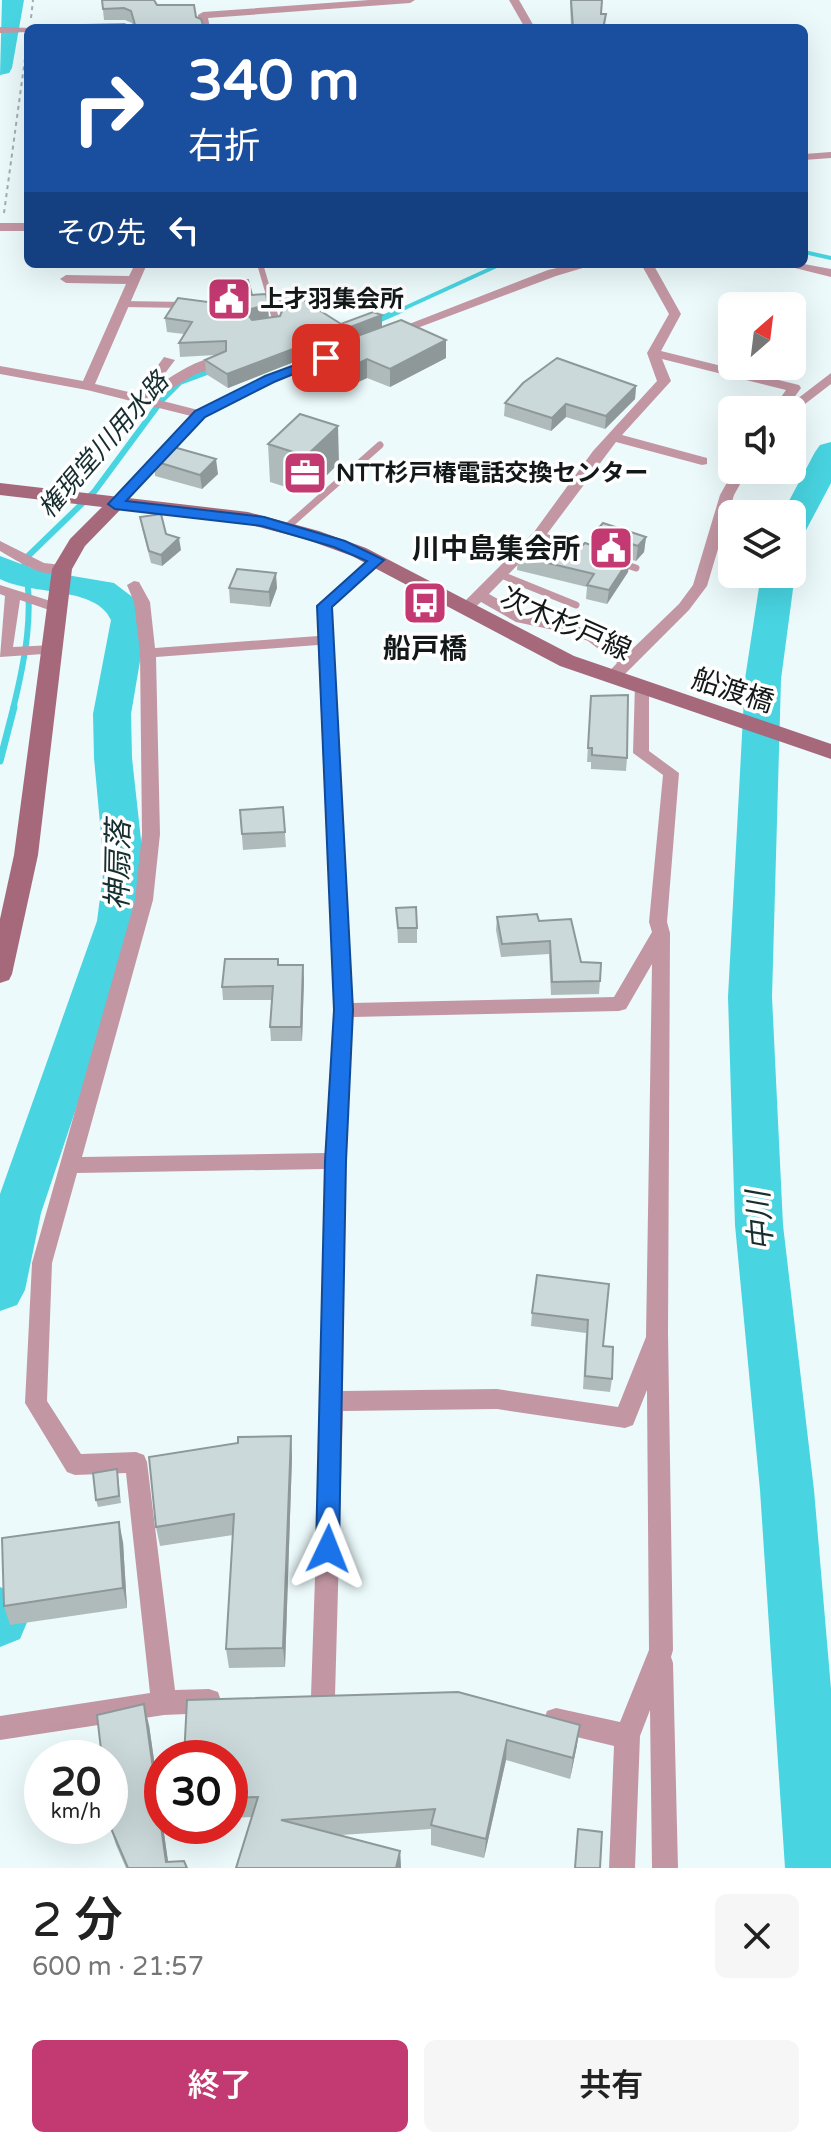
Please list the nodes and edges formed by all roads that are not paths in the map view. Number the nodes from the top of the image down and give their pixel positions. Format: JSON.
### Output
{"nodes":[{"id":1,"x":410,"y":0,"type":"edge"},
{"id":2,"x":514,"y":0,"type":"edge"},
{"id":3,"x":332,"y":3,"type":"edge"},
{"id":4,"x":204,"y":24,"type":"edge"},
{"id":5,"x":528,"y":24,"type":"edge"},
{"id":6,"x":24,"y":29,"type":"edge"},
{"id":7,"x":0,"y":30,"type":"edge"},
{"id":8,"x":831,"y":155,"type":"edge"},
{"id":9,"x":808,"y":157,"type":"edge"},
{"id":10,"x":1,"y":227,"type":"edge"},
{"id":11,"x":24,"y":227,"type":"edge"},
{"id":12,"x":139,"y":268,"type":"edge"},
{"id":13,"x":261,"y":268,"type":"edge"},
{"id":14,"x":573,"y":268,"type":"edge"},
{"id":15,"x":649,"y":268,"type":"edge"},
{"id":16,"x":805,"y":268,"type":"edge"},
{"id":17,"x":831,"y":273,"type":"edge"},
{"id":18,"x":66,"y":279,"type":"dead end"},
{"id":19,"x":134,"y":280,"type":"junction"},
{"id":20,"x":123,"y":304,"type":"junction"},
{"id":21,"x":198,"y":306,"type":"edge"},
{"id":22,"x":266,"y":325,"type":"edge"},
{"id":23,"x":374,"y":340,"type":"edge"},
{"id":24,"x":359,"y":346,"type":"edge"},
{"id":25,"x":653,"y":353,"type":"junction"},
{"id":26,"x":169,"y":360,"type":"dead end"},
{"id":27,"x":220,"y":360,"type":"edge"},
{"id":28,"x":0,"y":370,"type":"edge"},
{"id":29,"x":831,"y":377,"type":"edge"},
{"id":30,"x":87,"y":386,"type":"junction"},
{"id":31,"x":789,"y":396,"type":"edge"},
{"id":32,"x":806,"y":398,"type":"edge"},
{"id":33,"x":144,"y":400,"type":"junction"},
{"id":34,"x":200,"y":414,"type":"junction"},
{"id":35,"x":614,"y":437,"type":"junction"},
{"id":36,"x":380,"y":445,"type":"dead end"},
{"id":37,"x":702,"y":461,"type":"dead end"},
{"id":38,"x":733,"y":484,"type":"edge"},
{"id":39,"x":0,"y":489,"type":"edge"},
{"id":40,"x":115,"y":504,"type":"junction"},
{"id":41,"x":287,"y":527,"type":"junction"},
{"id":42,"x":539,"y":535,"type":"junction"},
{"id":43,"x":0,"y":545,"type":"edge"},
{"id":44,"x":595,"y":554,"type":"edge"},
{"id":45,"x":609,"y":559,"type":"edge"},
{"id":46,"x":377,"y":560,"type":"junction"},
{"id":47,"x":636,"y":568,"type":"dead end"},
{"id":48,"x":62,"y":569,"type":"junction"},
{"id":49,"x":499,"y":574,"type":"junction"},
{"id":50,"x":134,"y":585,"type":"dead end"},
{"id":51,"x":6,"y":592,"type":"edge"},
{"id":52,"x":472,"y":601,"type":"junction"},
{"id":53,"x":576,"y":605,"type":"dead end"},
{"id":54,"x":55,"y":607,"type":"junction"},
{"id":55,"x":326,"y":640,"type":"junction"},
{"id":56,"x":53,"y":650,"type":"junction"},
{"id":57,"x":2,"y":652,"type":"edge"},
{"id":58,"x":148,"y":653,"type":"junction"},
{"id":59,"x":627,"y":663,"type":"junction"},
{"id":60,"x":611,"y":678,"type":"junction"},
{"id":61,"x":645,"y":690,"type":"junction"},
{"id":62,"x":831,"y":752,"type":"edge"},
{"id":63,"x":661,"y":933,"type":"junction"},
{"id":64,"x":0,"y":974,"type":"edge"},
{"id":65,"x":343,"y":1010,"type":"junction"},
{"id":66,"x":335,"y":1161,"type":"junction"},
{"id":67,"x":70,"y":1165,"type":"junction"},
{"id":68,"x":657,"y":1334,"type":"junction"},
{"id":69,"x":332,"y":1401,"type":"junction"},
{"id":70,"x":661,"y":1650,"type":"junction"},
{"id":71,"x":323,"y":1696,"type":"junction"},
{"id":72,"x":354,"y":1696,"type":"edge"},
{"id":73,"x":291,"y":1697,"type":"edge"},
{"id":74,"x":228,"y":1700,"type":"edge"},
{"id":75,"x":164,"y":1703,"type":"junction"},
{"id":76,"x":537,"y":1715,"type":"edge"},
{"id":77,"x":0,"y":1728,"type":"edge"},
{"id":78,"x":627,"y":1736,"type":"junction"},
{"id":79,"x":622,"y":1868,"type":"edge"},
{"id":80,"x":665,"y":1868,"type":"edge"}],
"edges":[{"from":1,"to":3,"type":"street"},
{"from":2,"to":5,"type":"street"},
{"from":3,"to":4,"type":"street"},
{"from":6,"to":7,"type":"street"},
{"from":8,"to":9,"type":"street"},
{"from":10,"to":11,"type":"street"},
{"from":12,"to":19,"type":"street"},
{"from":13,"to":22,"type":"lane"},
{"from":14,"to":23,"type":"street"},
{"from":15,"to":25,"type":"street"},
{"from":16,"to":17,"type":"street"},
{"from":18,"to":19,"type":"street"},
{"from":19,"to":20,"type":"street"},
{"from":20,"to":21,"type":"lane"},
{"from":20,"to":30,"type":"street"},
{"from":24,"to":34,"type":"street"},
{"from":25,"to":31,"type":"street"},
{"from":25,"to":35,"type":"street"},
{"from":26,"to":33,"type":"street"},
{"from":27,"to":33,"type":"street"},
{"from":28,"to":30,"type":"street"},
{"from":29,"to":32,"type":"street"},
{"from":30,"to":33,"type":"street"},
{"from":33,"to":34,"type":"street"},
{"from":34,"to":40,"type":"street"},
{"from":35,"to":37,"type":"street"},
{"from":35,"to":42,"type":"street"},
{"from":36,"to":41,"type":"lane"},
{"from":38,"to":59,"type":"street"},
{"from":39,"to":40,"type":"main road","name":"次木杉戸線"},
{"from":40,"to":41,"type":"main road","name":"次木杉戸線"},
{"from":40,"to":48,"type":"main road"},
{"from":41,"to":46,"type":"main road","name":"次木杉戸線"},
{"from":42,"to":44,"type":"lane"},
{"from":42,"to":49,"type":"street"},
{"from":43,"to":48,"type":"street"},
{"from":45,"to":47,"type":"lane"},
{"from":46,"to":52,"type":"main road","name":"次木杉戸線"},
{"from":46,"to":55,"type":"street"},
{"from":48,"to":54,"type":"main road"},
{"from":49,"to":52,"type":"street"},
{"from":49,"to":53,"type":"lane"},
{"from":50,"to":58,"type":"street"},
{"from":51,"to":54,"type":"street"},
{"from":51,"to":57,"type":"street"},
{"from":52,"to":59,"type":"street"},
{"from":52,"to":60,"type":"main road","name":"次木杉戸線"},
{"from":54,"to":56,"type":"main road"},
{"from":55,"to":58,"type":"street"},
{"from":55,"to":65,"type":"street"},
{"from":56,"to":57,"type":"street"},
{"from":56,"to":64,"type":"main road"},
{"from":58,"to":67,"type":"street"},
{"from":59,"to":60,"type":"street"},
{"from":60,"to":61,"type":"main road","name":"次木杉戸線"},
{"from":61,"to":62,"type":"main road","name":"船渡橋"},
{"from":61,"to":63,"type":"street"},
{"from":63,"to":65,"type":"street"},
{"from":63,"to":68,"type":"street"},
{"from":65,"to":66,"type":"street"},
{"from":66,"to":67,"type":"street"},
{"from":66,"to":69,"type":"street"},
{"from":67,"to":75,"type":"street"},
{"from":68,"to":69,"type":"street"},
{"from":68,"to":70,"type":"street"},
{"from":69,"to":71,"type":"street"},
{"from":70,"to":78,"type":"street"},
{"from":70,"to":80,"type":"street"},
{"from":71,"to":72,"type":"street"},
{"from":71,"to":73,"type":"street"},
{"from":74,"to":75,"type":"street"},
{"from":75,"to":77,"type":"street"},
{"from":76,"to":78,"type":"street"},
{"from":78,"to":79,"type":"street"}]}
